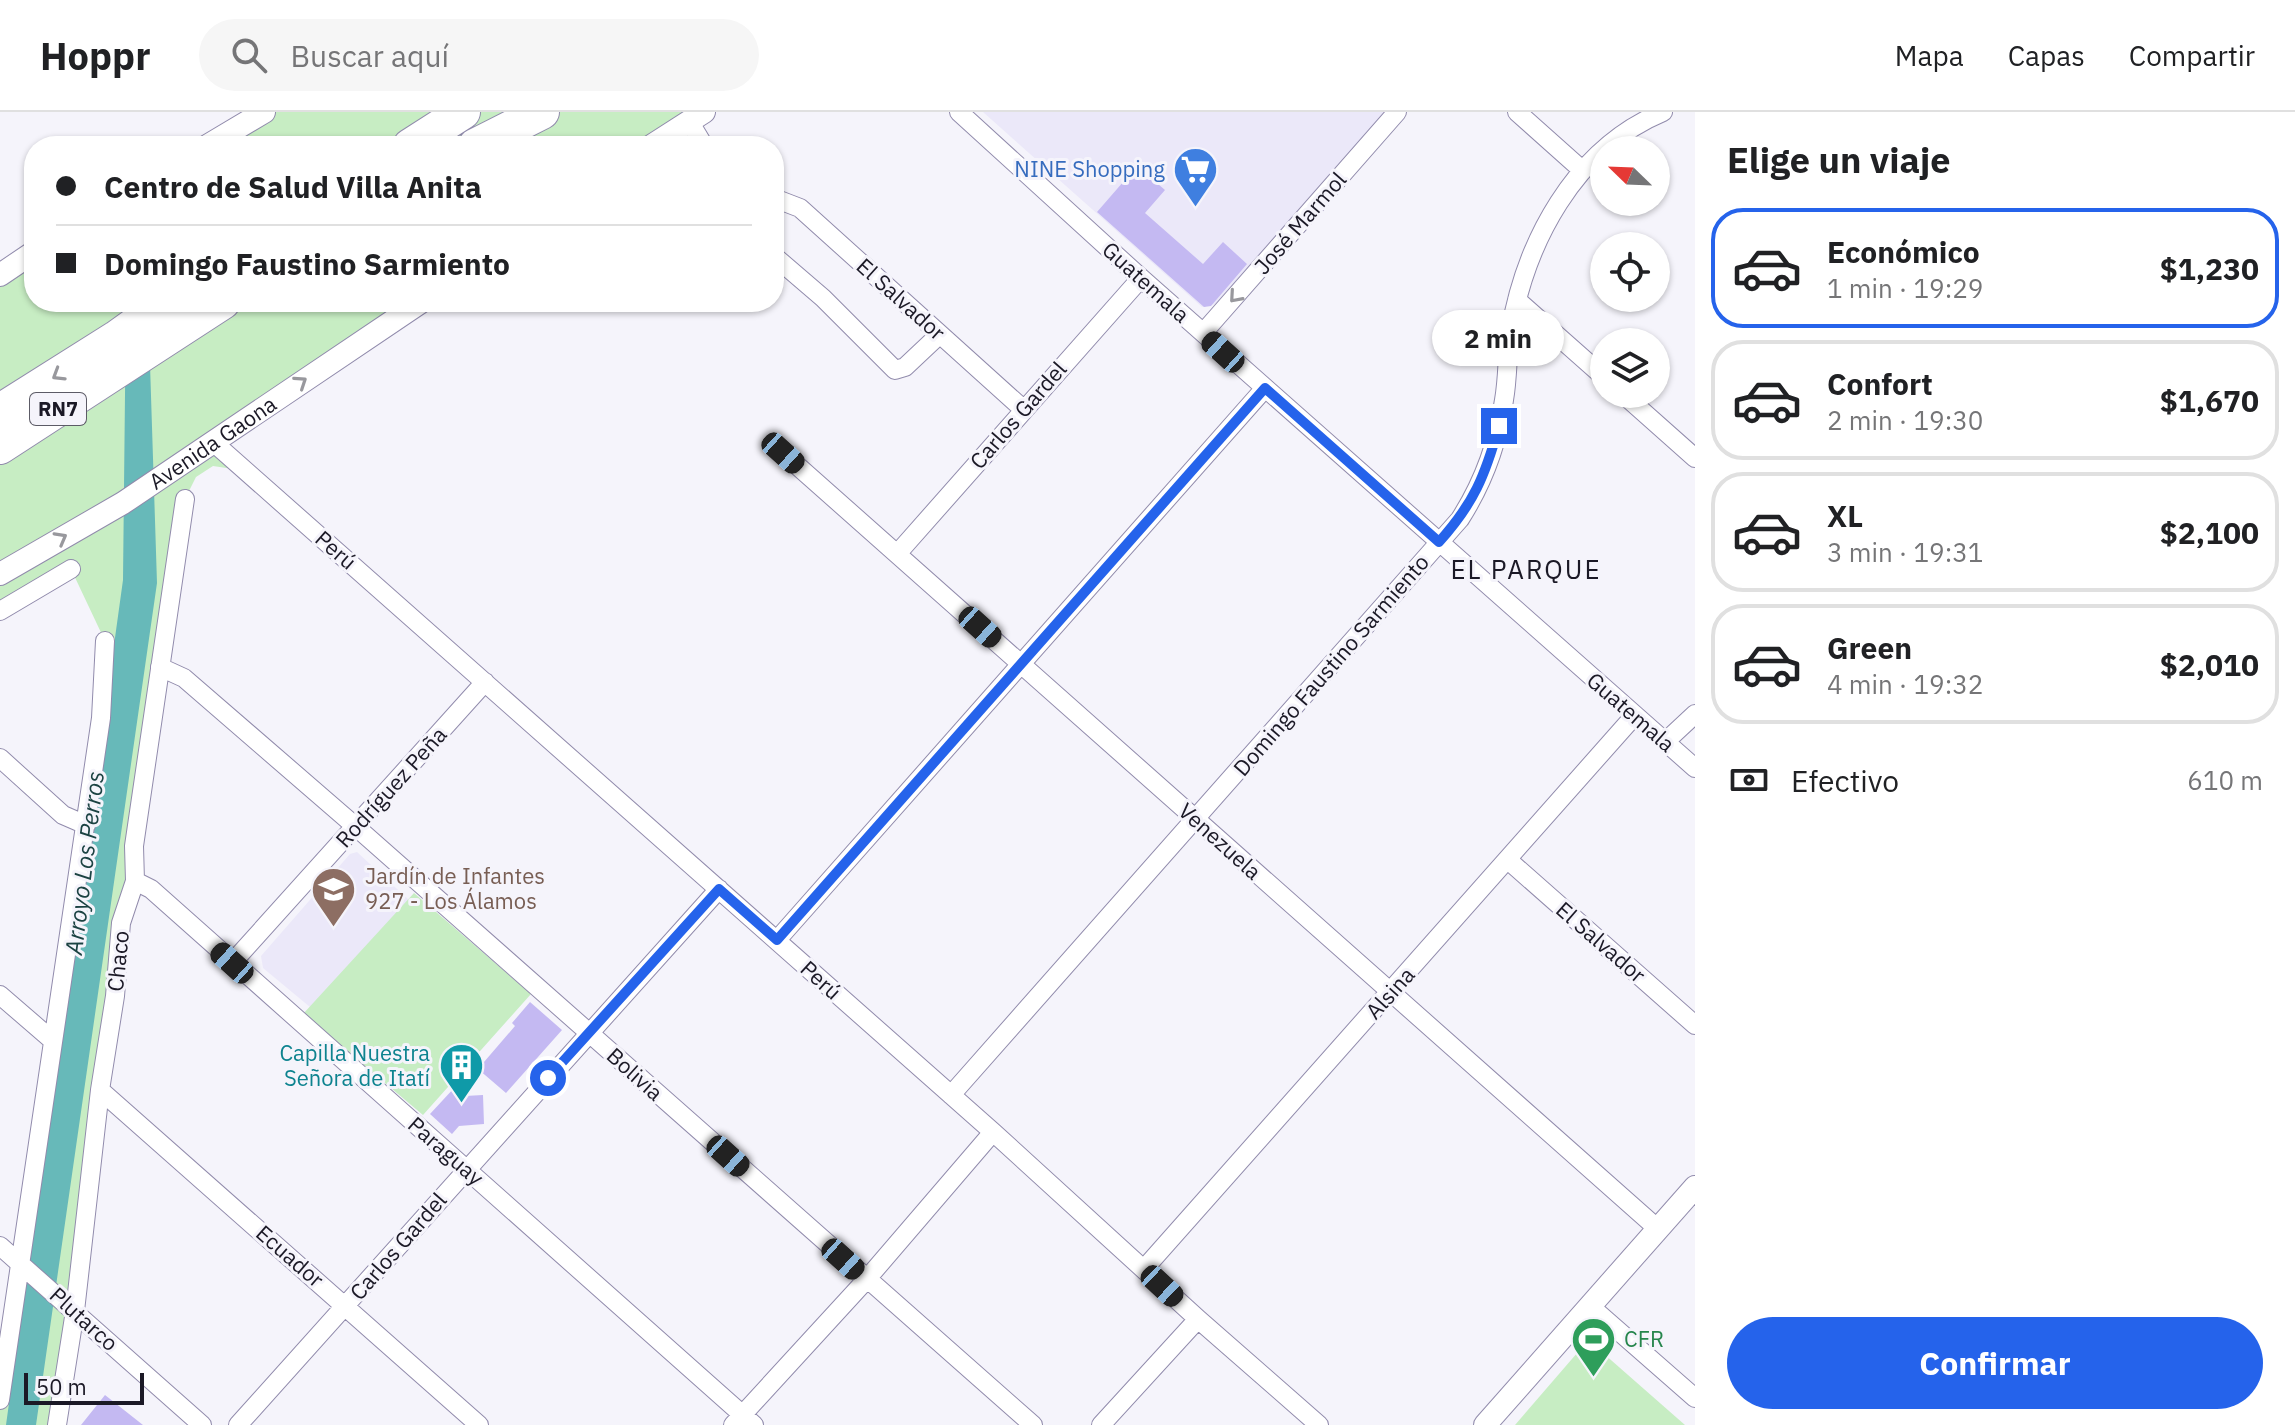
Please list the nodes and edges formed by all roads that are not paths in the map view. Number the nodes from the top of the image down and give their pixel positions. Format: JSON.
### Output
{"nodes":[{"id":1,"x":264,"y":112,"type":"edge"},
{"id":2,"x":463,"y":112,"type":"edge"},
{"id":3,"x":525,"y":112,"type":"edge"},
{"id":4,"x":542,"y":112,"type":"edge"},
{"id":5,"x":959,"y":112,"type":"edge"},
{"id":6,"x":1397,"y":112,"type":"edge"},
{"id":7,"x":1517,"y":112,"type":"edge"},
{"id":8,"x":1663,"y":112,"type":"edge"},
{"id":9,"x":696,"y":117,"type":"edge"},
{"id":10,"x":224,"y":136,"type":"edge"},
{"id":11,"x":426,"y":136,"type":"edge"},
{"id":12,"x":489,"y":136,"type":"edge"},
{"id":13,"x":494,"y":136,"type":"edge"},
{"id":14,"x":670,"y":136,"type":"edge"},
{"id":15,"x":1582,"y":170,"type":"junction"},
{"id":16,"x":784,"y":202,"type":"edge"},
{"id":17,"x":24,"y":257,"type":"edge"},
{"id":18,"x":784,"y":265,"type":"edge"},
{"id":19,"x":3,"y":268,"type":"edge"},
{"id":20,"x":1141,"y":278,"type":"junction"},
{"id":21,"x":1517,"y":300,"type":"junction"},
{"id":22,"x":406,"y":312,"type":"edge"},
{"id":23,"x":163,"y":316,"type":"edge"},
{"id":24,"x":1203,"y":333,"type":"junction"},
{"id":25,"x":939,"y":335,"type":"junction"},
{"id":26,"x":116,"y":355,"type":"junction"},
{"id":27,"x":1590,"y":365,"type":"edge"},
{"id":28,"x":1265,"y":388,"type":"junction"},
{"id":29,"x":1639,"y":408,"type":"edge"},
{"id":30,"x":1023,"y":409,"type":"junction"},
{"id":31,"x":0,"y":411,"type":"edge"},
{"id":32,"x":213,"y":442,"type":"junction"},
{"id":33,"x":0,"y":447,"type":"edge"},
{"id":34,"x":783,"y":453,"type":"dead end"},
{"id":35,"x":1695,"y":458,"type":"edge"},
{"id":36,"x":185,"y":499,"type":"dead end"},
{"id":37,"x":1439,"y":542,"type":"junction"},
{"id":38,"x":897,"y":554,"type":"junction"},
{"id":39,"x":71,"y":569,"type":"dead end"},
{"id":40,"x":0,"y":574,"type":"edge"},
{"id":41,"x":0,"y":611,"type":"edge"},
{"id":42,"x":105,"y":641,"type":"dead end"},
{"id":43,"x":1021,"y":664,"type":"junction"},
{"id":44,"x":160,"y":667,"type":"junction"},
{"id":45,"x":485,"y":682,"type":"junction"},
{"id":46,"x":1695,"y":714,"type":"edge"},
{"id":47,"x":1635,"y":715,"type":"junction"},
{"id":48,"x":1665,"y":742,"type":"junction"},
{"id":49,"x":0,"y":758,"type":"edge"},
{"id":50,"x":1695,"y":768,"type":"edge"},
{"id":51,"x":1195,"y":819,"type":"junction"},
{"id":52,"x":86,"y":825,"type":"junction"},
{"id":53,"x":355,"y":826,"type":"junction"},
{"id":54,"x":1508,"y":860,"type":"junction"},
{"id":55,"x":135,"y":881,"type":"junction"},
{"id":56,"x":719,"y":889,"type":"junction"},
{"id":57,"x":777,"y":940,"type":"junction"},
{"id":58,"x":232,"y":963,"type":"junction"},
{"id":59,"x":1391,"y":992,"type":"junction"},
{"id":60,"x":0,"y":995,"type":"edge"},
{"id":61,"x":1695,"y":1025,"type":"edge"},
{"id":62,"x":589,"y":1033,"type":"junction"},
{"id":63,"x":52,"y":1040,"type":"junction"},
{"id":64,"x":100,"y":1090,"type":"junction"},
{"id":65,"x":951,"y":1095,"type":"junction"},
{"id":66,"x":993,"y":1132,"type":"junction"},
{"id":67,"x":466,"y":1169,"type":"junction"},
{"id":68,"x":1695,"y":1187,"type":"edge"},
{"id":69,"x":1658,"y":1229,"type":"junction"},
{"id":70,"x":0,"y":1246,"type":"edge"},
{"id":71,"x":24,"y":1266,"type":"junction"},
{"id":72,"x":1144,"y":1269,"type":"junction"},
{"id":73,"x":866,"y":1280,"type":"junction"},
{"id":74,"x":346,"y":1306,"type":"junction"},
{"id":75,"x":1590,"y":1306,"type":"junction"},
{"id":76,"x":75,"y":1311,"type":"junction"},
{"id":77,"x":1198,"y":1319,"type":"junction"},
{"id":78,"x":1695,"y":1398,"type":"edge"},
{"id":79,"x":0,"y":1400,"type":"edge"},
{"id":80,"x":743,"y":1422,"type":"edge"},
{"id":81,"x":57,"y":1425,"type":"edge"},
{"id":82,"x":202,"y":1425,"type":"edge"},
{"id":83,"x":238,"y":1425,"type":"edge"},
{"id":84,"x":479,"y":1425,"type":"edge"},
{"id":85,"x":1033,"y":1425,"type":"edge"},
{"id":86,"x":1101,"y":1425,"type":"edge"},
{"id":87,"x":1319,"y":1425,"type":"edge"},
{"id":88,"x":1485,"y":1425,"type":"edge"}],
"edges":[{"from":1,"to":10,"type":"street"},
{"from":2,"to":11,"type":"highway"},
{"from":3,"to":12,"type":"highway"},
{"from":4,"to":13,"type":"highway"},
{"from":5,"to":20,"type":"street","name":"Guatemala"},
{"from":6,"to":24,"type":"street","name":"José Marmol","one_way":true},
{"from":7,"to":15,"type":"street"},
{"from":8,"to":15,"type":"street","name":"Domingo Faustino Sarmiento"},
{"from":9,"to":14,"type":"street"},
{"from":15,"to":21,"type":"street","name":"Domingo Faustino Sarmiento"},
{"from":16,"to":25,"type":"street","name":"El Salvador"},
{"from":17,"to":19,"type":"street"},
{"from":18,"to":25,"type":"street"},
{"from":20,"to":24,"type":"street","name":"Guatemala"},
{"from":20,"to":30,"type":"street","name":"Carlos Gardel"},
{"from":21,"to":27,"type":"street"},
{"from":21,"to":37,"type":"street","name":"Domingo Faustino Sarmiento"},
{"from":32,"to":22,"type":"street","name":"Avenida Gaona","one_way":true},
{"from":23,"to":26,"type":"highway","number":"RN7"},
{"from":24,"to":28,"type":"street","name":"Guatemala"},
{"from":25,"to":30,"type":"street","name":"El Salvador"},
{"from":26,"to":31,"type":"highway","number":"RN7","one_way":true},
{"from":26,"to":33,"type":"highway","number":"RN7"},
{"from":28,"to":37,"type":"street","name":"Guatemala"},
{"from":28,"to":43,"type":"street"},
{"from":29,"to":35,"type":"street"},
{"from":30,"to":38,"type":"street","name":"Carlos Gardel"},
{"from":40,"to":32,"type":"street","name":"Avenida Gaona","one_way":true},
{"from":32,"to":45,"type":"street","name":"Perú"},
{"from":34,"to":38,"type":"street","name":"Venezuela"},
{"from":36,"to":44,"type":"street","name":"Chaco"},
{"from":37,"to":47,"type":"street","name":"Guatemala"},
{"from":37,"to":51,"type":"street","name":"Domingo Faustino Sarmiento"},
{"from":38,"to":43,"type":"street","name":"Venezuela"},
{"from":39,"to":41,"type":"street"},
{"from":42,"to":52,"type":"street"},
{"from":43,"to":51,"type":"street","name":"Venezuela"},
{"from":43,"to":57,"type":"street"},
{"from":44,"to":53,"type":"street","name":"Bolivia"},
{"from":44,"to":55,"type":"street","name":"Chaco"},
{"from":45,"to":53,"type":"street","name":"Rodríguez Peña"},
{"from":45,"to":56,"type":"street","name":"Perú"},
{"from":46,"to":48,"type":"street"},
{"from":47,"to":48,"type":"street","name":"Guatemala"},
{"from":47,"to":54,"type":"street","name":"Alsina"},
{"from":48,"to":50,"type":"street","name":"Guatemala"},
{"from":49,"to":52,"type":"street"},
{"from":51,"to":59,"type":"street","name":"Venezuela"},
{"from":51,"to":65,"type":"street","name":"Domingo Faustino Sarmiento"},
{"from":52,"to":63,"type":"street"},
{"from":53,"to":58,"type":"street","name":"Rodríguez Peña"},
{"from":53,"to":62,"type":"street","name":"Bolivia"},
{"from":54,"to":59,"type":"street","name":"Alsina"},
{"from":54,"to":61,"type":"street","name":"El Salvador"},
{"from":55,"to":58,"type":"street","name":"Paraguay"},
{"from":55,"to":64,"type":"street","name":"Chaco"},
{"from":56,"to":57,"type":"street","name":"Perú"},
{"from":56,"to":62,"type":"street","name":"Carlos Gardel"},
{"from":57,"to":65,"type":"street","name":"Perú"},
{"from":58,"to":67,"type":"street","name":"Paraguay"},
{"from":59,"to":69,"type":"street","name":"Venezuela"},
{"from":59,"to":72,"type":"street","name":"Alsina"},
{"from":60,"to":63,"type":"street"},
{"from":62,"to":67,"type":"street","name":"Carlos Gardel"},
{"from":62,"to":73,"type":"street","name":"Bolivia"},
{"from":63,"to":71,"type":"street"},
{"from":64,"to":74,"type":"street","name":"Ecuador"},
{"from":64,"to":76,"type":"street","name":"Chaco"},
{"from":65,"to":66,"type":"street","name":"Perú"},
{"from":66,"to":72,"type":"street","name":"Perú"},
{"from":66,"to":73,"type":"street"},
{"from":67,"to":74,"type":"street","name":"Carlos Gardel"},
{"from":67,"to":80,"type":"street","name":"Paraguay"},
{"from":68,"to":69,"type":"street"},
{"from":69,"to":75,"type":"street"},
{"from":70,"to":71,"type":"street","name":"Plutarco"},
{"from":71,"to":76,"type":"street","name":"Plutarco"},
{"from":71,"to":79,"type":"street"},
{"from":72,"to":77,"type":"street","name":"Perú"},
{"from":73,"to":80,"type":"street"},
{"from":73,"to":85,"type":"street","name":"Bolivia"},
{"from":74,"to":83,"type":"street","name":"Carlos Gardel"},
{"from":74,"to":84,"type":"street","name":"Ecuador"},
{"from":75,"to":78,"type":"street"},
{"from":75,"to":88,"type":"street"},
{"from":76,"to":81,"type":"street","name":"Chaco"},
{"from":76,"to":82,"type":"street","name":"Plutarco"},
{"from":77,"to":86,"type":"street"},
{"from":77,"to":87,"type":"street","name":"Perú"}]}
